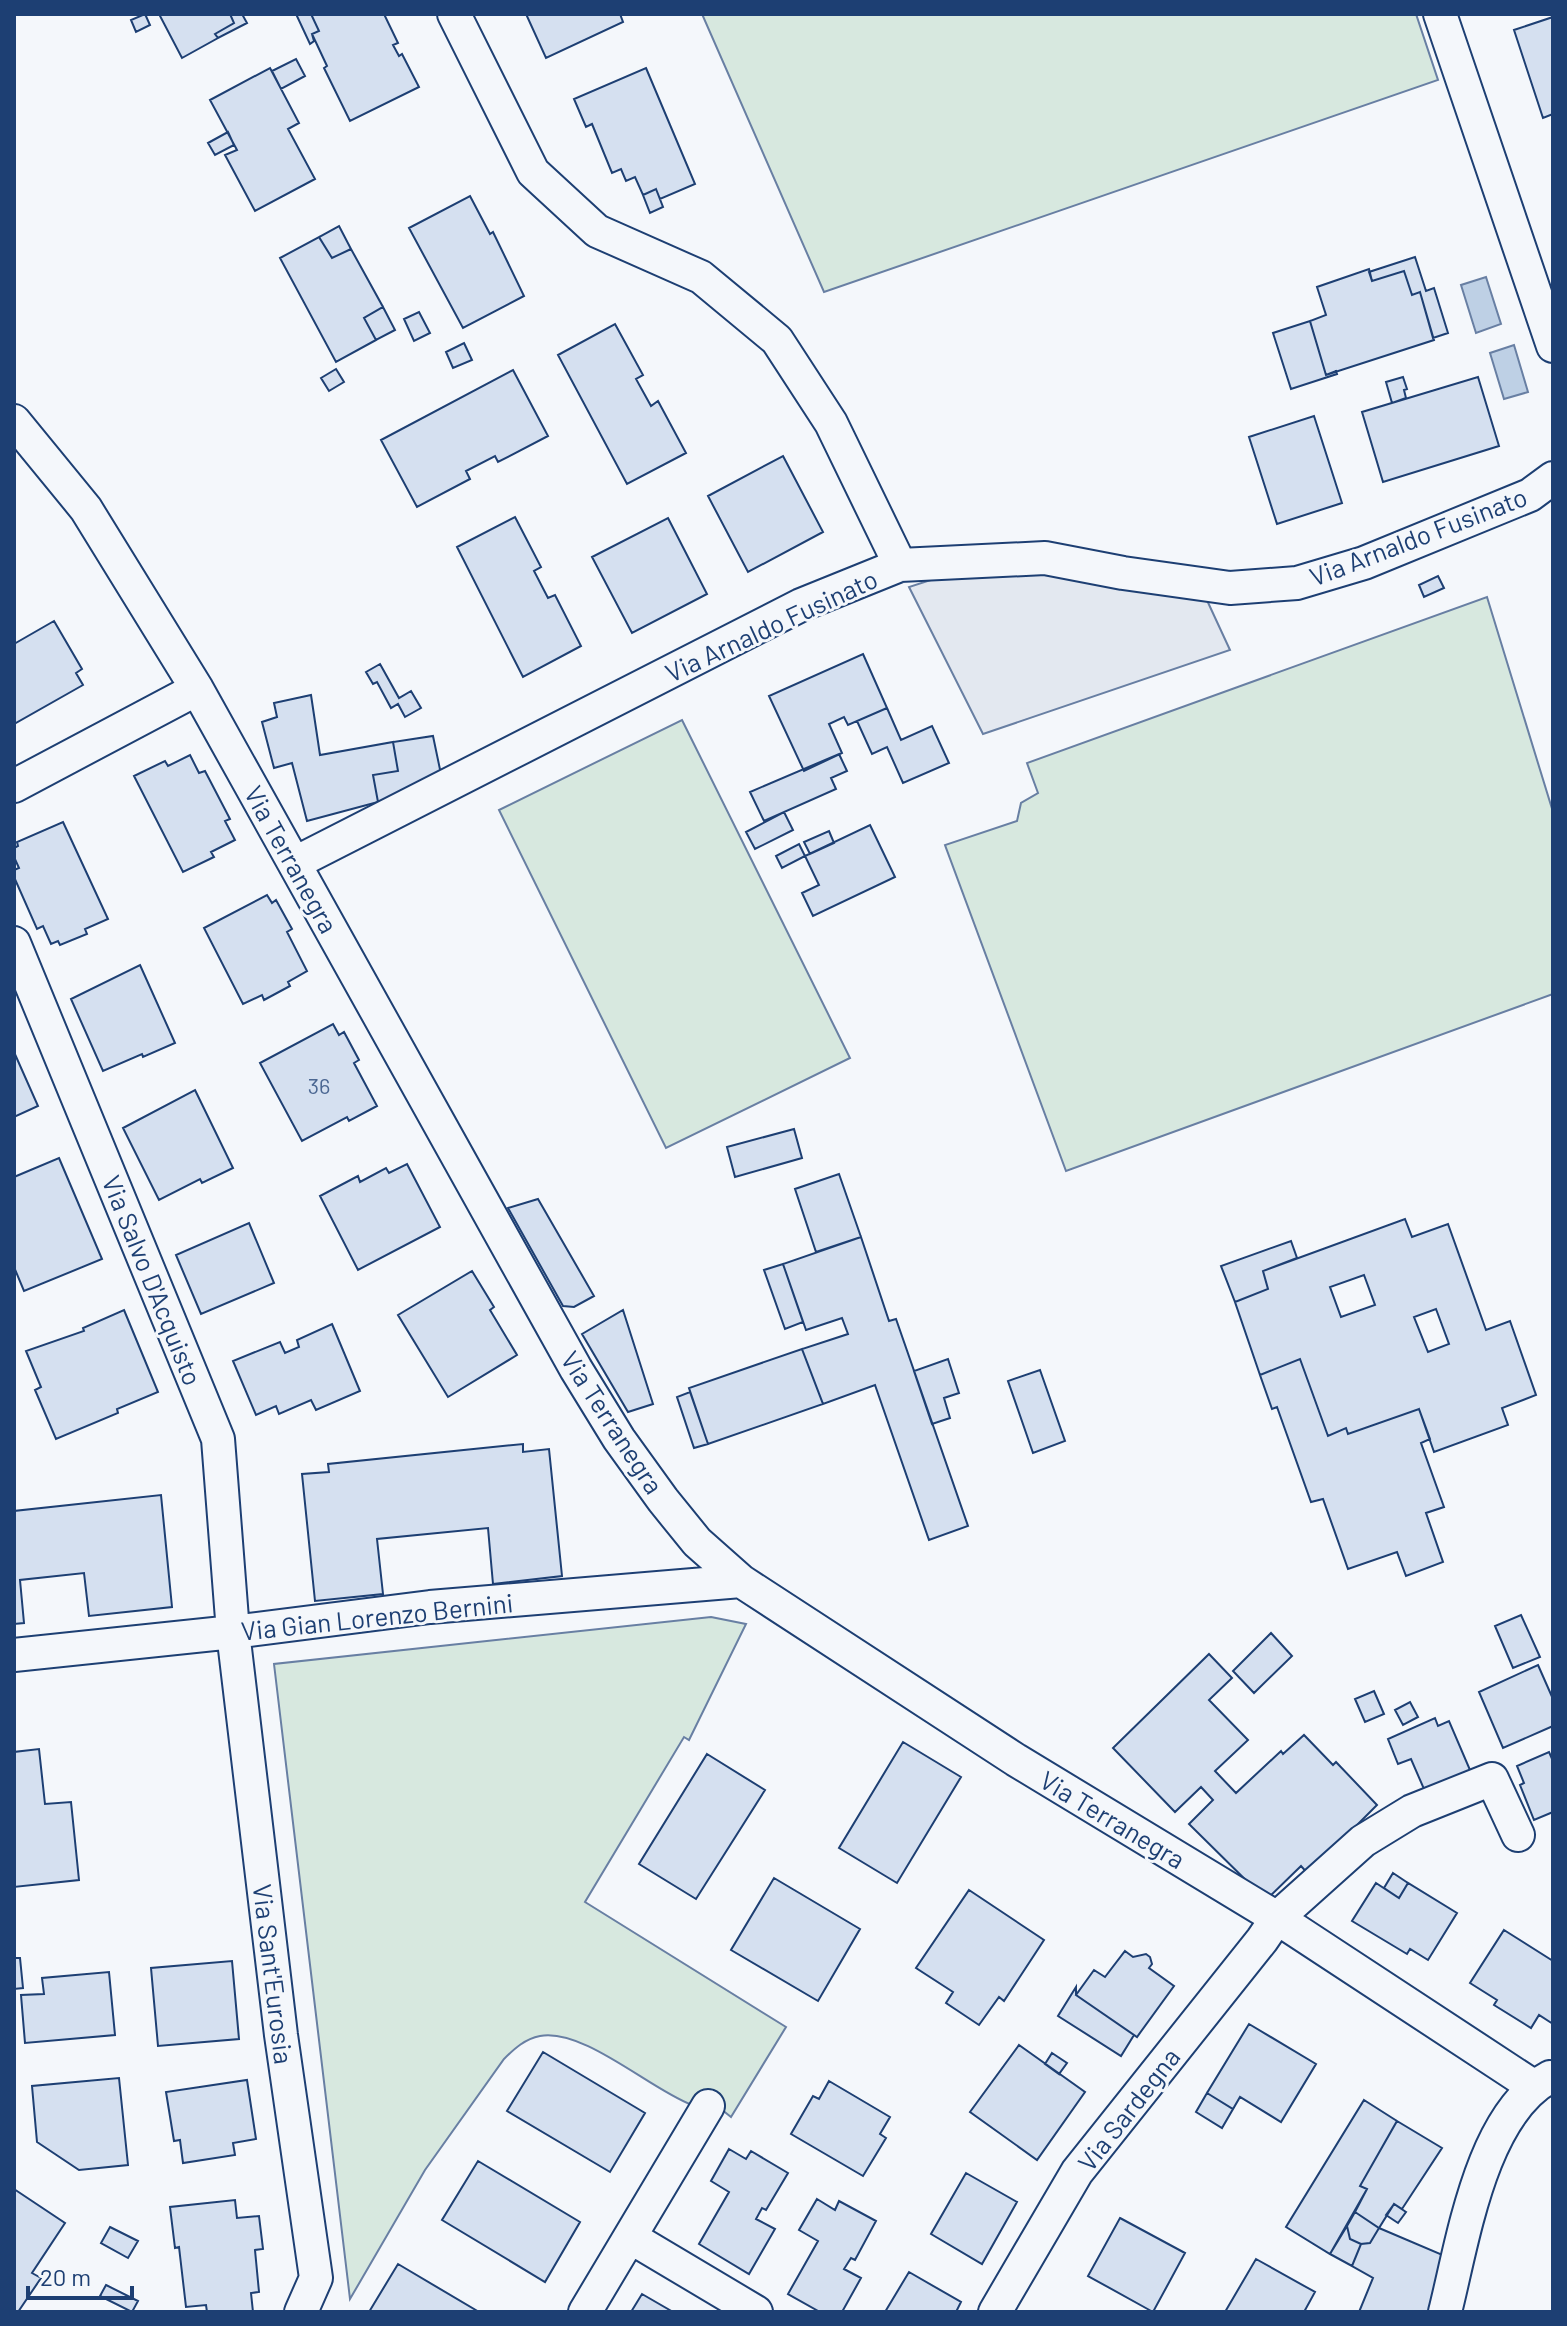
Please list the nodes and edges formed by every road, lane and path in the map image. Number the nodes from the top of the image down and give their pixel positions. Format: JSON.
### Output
{"nodes":[{"id":1,"x":454,"y":14,"type":"edge"},
{"id":2,"x":1440,"y":14,"type":"edge"},
{"id":3,"x":1553,"y":346,"type":"edge"},
{"id":4,"x":14,"y":421,"type":"edge"},
{"id":5,"x":1553,"y":478,"type":"edge"},
{"id":6,"x":900,"y":565,"type":"junction"},
{"id":7,"x":197,"y":689,"type":"junction"},
{"id":8,"x":14,"y":786,"type":"edge"},
{"id":9,"x":295,"y":863,"type":"junction"},
{"id":10,"x":14,"y":943,"type":"edge"},
{"id":11,"x":741,"y":1581,"type":"junction"},
{"id":12,"x":233,"y":1632,"type":"junction"},
{"id":13,"x":14,"y":1655,"type":"edge"},
{"id":14,"x":1518,"y":1835,"type":"dead end"},
{"id":15,"x":1277,"y":1918,"type":"junction"},
{"id":16,"x":1543,"y":2081,"type":"edge"},
{"id":17,"x":708,"y":2106,"type":"dead end"},
{"id":18,"x":630,"y":2237,"type":"junction"},
{"id":19,"x":301,"y":2312,"type":"edge"},
{"id":20,"x":585,"y":2312,"type":"edge"},
{"id":21,"x":756,"y":2312,"type":"edge"},
{"id":22,"x":995,"y":2312,"type":"edge"},
{"id":23,"x":1445,"y":2312,"type":"edge"}],
"edges":[{"from":1,"to":6,"type":"street"},
{"from":2,"to":3,"type":"street"},
{"from":4,"to":7,"type":"street","name":"Via Terranegra"},
{"from":5,"to":6,"type":"street","name":"Via Arnaldo Fusinato"},
{"from":6,"to":9,"type":"street","name":"Via Arnaldo Fusinato"},
{"from":7,"to":8,"type":"street"},
{"from":7,"to":9,"type":"street","name":"Via Terranegra"},
{"from":9,"to":11,"type":"street","name":"Via Terranegra"},
{"from":10,"to":12,"type":"street","name":"Via Salvo D'Acquisto"},
{"from":11,"to":12,"type":"street","name":"Via Gian Lorenzo Bernini"},
{"from":11,"to":15,"type":"street","name":"Via Terranegra"},
{"from":12,"to":13,"type":"street","name":"Via Gian Lorenzo Bernini"},
{"from":12,"to":19,"type":"street","name":"Via Sant'Eurosia"},
{"from":14,"to":15,"type":"street","name":"Via Sardegna"},
{"from":15,"to":16,"type":"street","name":"Via Terranegra"},
{"from":15,"to":22,"type":"street","name":"Via Sardegna"},
{"from":16,"to":23,"type":"street"},
{"from":17,"to":18,"type":"street"},
{"from":18,"to":20,"type":"street"},
{"from":18,"to":21,"type":"street"}]}
